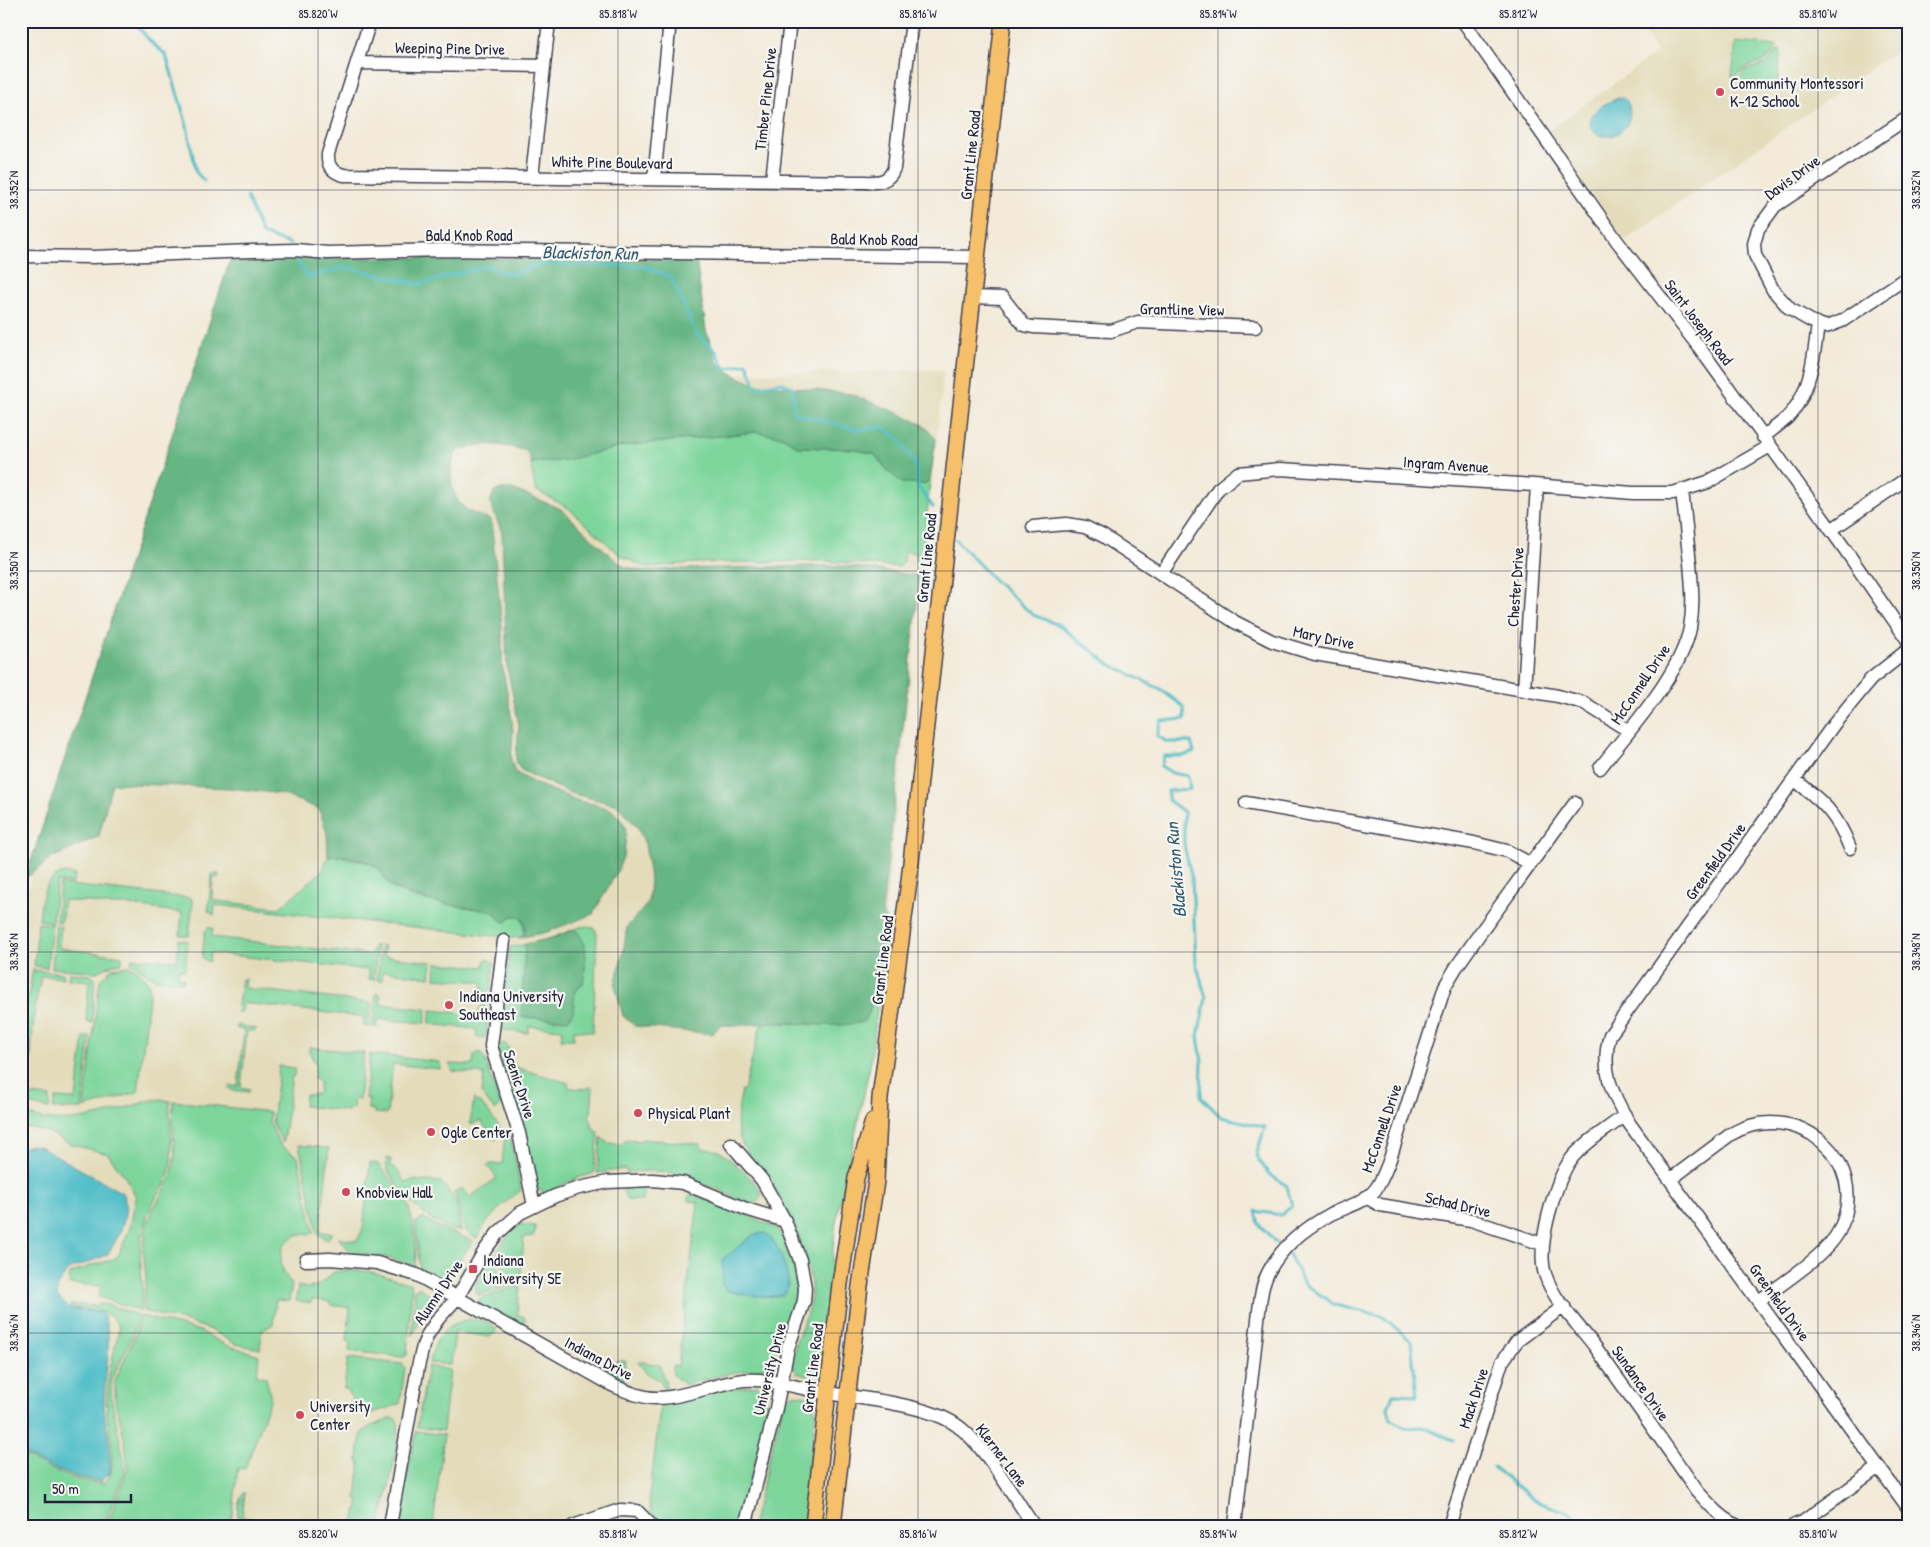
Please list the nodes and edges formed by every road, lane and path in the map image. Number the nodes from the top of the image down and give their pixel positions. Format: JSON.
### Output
{"nodes":[{"id":1,"x":370,"y":21,"type":"edge"},
{"id":2,"x":549,"y":21,"type":"edge"},
{"id":3,"x":670,"y":21,"type":"edge"},
{"id":4,"x":790,"y":21,"type":"edge"},
{"id":5,"x":912,"y":21,"type":"edge"},
{"id":6,"x":1003,"y":21,"type":"edge"},
{"id":7,"x":1462,"y":21,"type":"edge"},
{"id":8,"x":357,"y":63,"type":"junction"},
{"id":9,"x":544,"y":66,"type":"junction"},
{"id":10,"x":1909,"y":117,"type":"edge"},
{"id":11,"x":532,"y":177,"type":"junction"},
{"id":12,"x":654,"y":180,"type":"junction"},
{"id":13,"x":772,"y":180,"type":"junction"},
{"id":14,"x":21,"y":256,"type":"edge"},
{"id":15,"x":976,"y":257,"type":"junction"},
{"id":16,"x":1909,"y":276,"type":"edge"},
{"id":17,"x":972,"y":297,"type":"junction"},
{"id":18,"x":1822,"y":325,"type":"junction"},
{"id":19,"x":1255,"y":327,"type":"dead end"},
{"id":20,"x":1767,"y":442,"type":"junction"},
{"id":21,"x":1909,"y":477,"type":"edge"},
{"id":22,"x":1537,"y":486,"type":"junction"},
{"id":23,"x":1682,"y":491,"type":"junction"},
{"id":24,"x":1033,"y":527,"type":"dead end"},
{"id":25,"x":1831,"y":530,"type":"junction"},
{"id":26,"x":1161,"y":574,"type":"junction"},
{"id":27,"x":1909,"y":642,"type":"edge"},
{"id":28,"x":1909,"y":649,"type":"edge"},
{"id":29,"x":1524,"y":690,"type":"junction"},
{"id":30,"x":1629,"y":731,"type":"junction"},
{"id":31,"x":1600,"y":768,"type":"dead end"},
{"id":32,"x":1795,"y":780,"type":"junction"},
{"id":33,"x":1246,"y":803,"type":"dead end"},
{"id":34,"x":1575,"y":803,"type":"dead end"},
{"id":35,"x":1850,"y":848,"type":"dead end"},
{"id":36,"x":1531,"y":864,"type":"junction"},
{"id":37,"x":504,"y":941,"type":"dead end"},
{"id":38,"x":880,"y":1098,"type":"junction"},
{"id":39,"x":1625,"y":1115,"type":"junction"},
{"id":40,"x":731,"y":1144,"type":"dead end"},
{"id":41,"x":1670,"y":1179,"type":"junction"},
{"id":42,"x":1366,"y":1197,"type":"junction"},
{"id":43,"x":534,"y":1206,"type":"junction"},
{"id":44,"x":785,"y":1221,"type":"junction"},
{"id":45,"x":1542,"y":1244,"type":"junction"},
{"id":46,"x":306,"y":1260,"type":"dead end"},
{"id":47,"x":457,"y":1298,"type":"junction"},
{"id":48,"x":1759,"y":1301,"type":"junction"},
{"id":49,"x":1564,"y":1306,"type":"junction"},
{"id":50,"x":781,"y":1383,"type":"junction"},
{"id":51,"x":827,"y":1393,"type":"junction"},
{"id":52,"x":848,"y":1395,"type":"junction"},
{"id":53,"x":1879,"y":1467,"type":"junction"},
{"id":54,"x":1909,"y":1508,"type":"edge"},
{"id":55,"x":390,"y":1526,"type":"edge"},
{"id":56,"x":573,"y":1526,"type":"edge"},
{"id":57,"x":652,"y":1526,"type":"edge"},
{"id":58,"x":745,"y":1526,"type":"edge"},
{"id":59,"x":813,"y":1526,"type":"edge"},
{"id":60,"x":833,"y":1526,"type":"edge"},
{"id":61,"x":1034,"y":1526,"type":"edge"},
{"id":62,"x":1235,"y":1526,"type":"edge"},
{"id":63,"x":1449,"y":1526,"type":"edge"},
{"id":64,"x":1738,"y":1526,"type":"edge"},
{"id":65,"x":1792,"y":1526,"type":"edge"}],
"edges":[{"from":1,"to":8,"type":"street","name":"White Pine Boulevard"},
{"from":2,"to":9,"type":"street"},
{"from":3,"to":12,"type":"street"},
{"from":4,"to":13,"type":"street","name":"Timber Pine Drive"},
{"from":5,"to":13,"type":"street","name":"White Pine Boulevard"},
{"from":6,"to":15,"type":"main road","name":"Grant Line Road"},
{"from":7,"to":20,"type":"street","name":"Saint Joseph Road"},
{"from":8,"to":9,"type":"street","name":"Weeping Pine Drive"},
{"from":8,"to":11,"type":"street","name":"White Pine Boulevard"},
{"from":9,"to":11,"type":"street"},
{"from":10,"to":18,"type":"street","name":"Davis Drive"},
{"from":11,"to":12,"type":"street","name":"White Pine Boulevard"},
{"from":12,"to":13,"type":"street","name":"White Pine Boulevard"},
{"from":14,"to":15,"type":"street","name":"Bald Knob Road"},
{"from":15,"to":17,"type":"main road","name":"Grant Line Road"},
{"from":16,"to":18,"type":"street"},
{"from":17,"to":19,"type":"street","name":"Grantline View"},
{"from":17,"to":38,"type":"main road","name":"Grant Line Road"},
{"from":18,"to":20,"type":"street","name":"Ingram Avenue"},
{"from":20,"to":23,"type":"street","name":"Ingram Avenue"},
{"from":20,"to":25,"type":"street","name":"Saint Joseph Road"},
{"from":21,"to":25,"type":"street"},
{"from":22,"to":23,"type":"street","name":"Ingram Avenue"},
{"from":22,"to":26,"type":"street","name":"Ingram Avenue"},
{"from":22,"to":29,"type":"street","name":"Chester Drive"},
{"from":23,"to":30,"type":"street","name":"McConnell Drive"},
{"from":24,"to":26,"type":"street","name":"Mary Drive"},
{"from":25,"to":27,"type":"street","name":"Saint Joseph Road"},
{"from":26,"to":29,"type":"street","name":"Mary Drive"},
{"from":28,"to":32,"type":"street","name":"Greenfield Drive"},
{"from":29,"to":30,"type":"street","name":"Mary Drive"},
{"from":30,"to":31,"type":"street","name":"McConnell Drive"},
{"from":32,"to":35,"type":"street"},
{"from":32,"to":39,"type":"street","name":"Greenfield Drive"},
{"from":33,"to":36,"type":"street"},
{"from":34,"to":36,"type":"street","name":"McConnell Drive"},
{"from":36,"to":42,"type":"street","name":"McConnell Drive"},
{"from":37,"to":43,"type":"street","name":"Scenic Drive"},
{"from":38,"to":51,"type":"main road","name":"Grant Line Road"},
{"from":38,"to":52,"type":"main road","name":"Grant Line Road"},
{"from":39,"to":41,"type":"street","name":"Greenfield Drive"},
{"from":39,"to":45,"type":"street"},
{"from":40,"to":44,"type":"street","name":"University Drive"},
{"from":41,"to":48,"type":"street","name":"Greenfield Drive"},
{"from":41,"to":48,"type":"street"},
{"from":42,"to":45,"type":"street","name":"Schad Drive"},
{"from":42,"to":62,"type":"street","name":"McConnell Drive"},
{"from":43,"to":44,"type":"street","name":"Alumni Drive"},
{"from":43,"to":47,"type":"street","name":"Alumni Drive"},
{"from":44,"to":50,"type":"street","name":"University Drive"},
{"from":45,"to":49,"type":"street","name":"Sundance Drive"},
{"from":46,"to":47,"type":"street","name":"Indiana Drive"},
{"from":47,"to":50,"type":"street","name":"Indiana Drive"},
{"from":47,"to":55,"type":"street","name":"Alumni Drive"},
{"from":48,"to":53,"type":"street","name":"Greenfield Drive"},
{"from":49,"to":63,"type":"street","name":"Mack Drive"},
{"from":49,"to":64,"type":"street","name":"Sundance Drive"},
{"from":50,"to":51,"type":"street","name":"Indiana Drive"},
{"from":50,"to":58,"type":"street","name":"University Drive"},
{"from":51,"to":52,"type":"street","name":"Klerner Lane"},
{"from":51,"to":59,"type":"main road","name":"Grant Line Road"},
{"from":52,"to":60,"type":"main road","name":"Grant Line Road"},
{"from":52,"to":61,"type":"street","name":"Klerner Lane"},
{"from":53,"to":54,"type":"street","name":"Greenfield Drive"},
{"from":53,"to":65,"type":"street"},
{"from":56,"to":57,"type":"street"}]}
